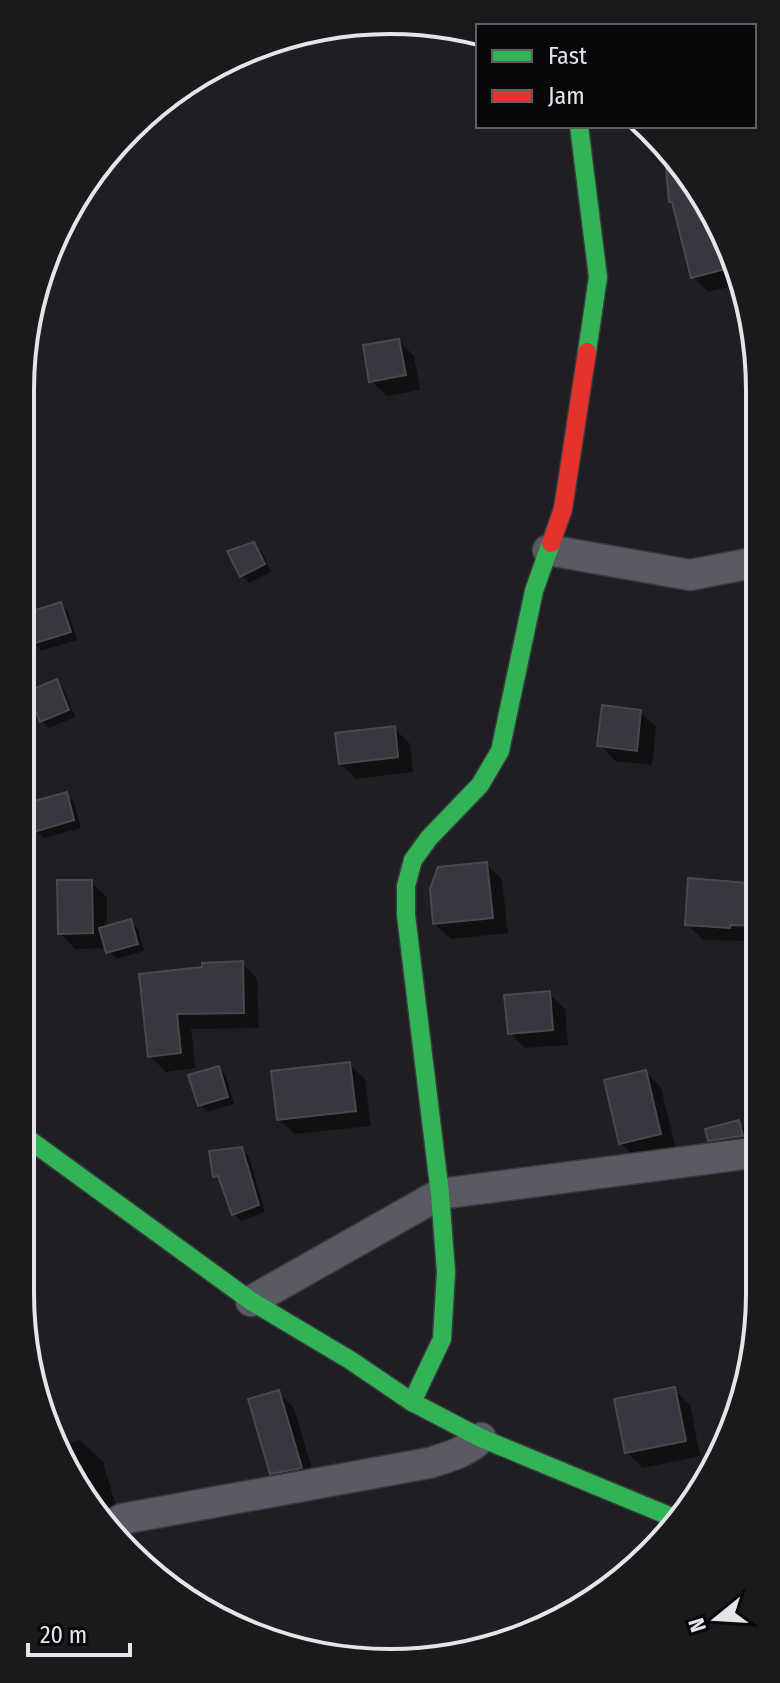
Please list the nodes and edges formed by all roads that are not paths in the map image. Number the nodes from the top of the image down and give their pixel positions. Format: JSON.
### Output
{"nodes":[{"id":1,"x":579,"y":128,"type":"edge"},
{"id":2,"x":548,"y":550,"type":"junction"},
{"id":3,"x":746,"y":564,"type":"edge"},
{"id":4,"x":34,"y":1144,"type":"edge"},
{"id":5,"x":746,"y":1154,"type":"edge"},
{"id":6,"x":440,"y":1194,"type":"junction"},
{"id":7,"x":251,"y":1301,"type":"junction"},
{"id":8,"x":412,"y":1402,"type":"junction"},
{"id":9,"x":481,"y":1438,"type":"junction"},
{"id":10,"x":668,"y":1515,"type":"edge"},
{"id":11,"x":117,"y":1522,"type":"edge"}],
"edges":[{"from":1,"to":2,"type":"street"},
{"from":2,"to":3,"type":"street"},
{"from":2,"to":6,"type":"street"},
{"from":4,"to":7,"type":"street"},
{"from":5,"to":6,"type":"street"},
{"from":6,"to":7,"type":"street"},
{"from":6,"to":8,"type":"street"},
{"from":7,"to":8,"type":"street"},
{"from":8,"to":9,"type":"street"},
{"from":9,"to":10,"type":"street"},
{"from":9,"to":11,"type":"street"}]}
